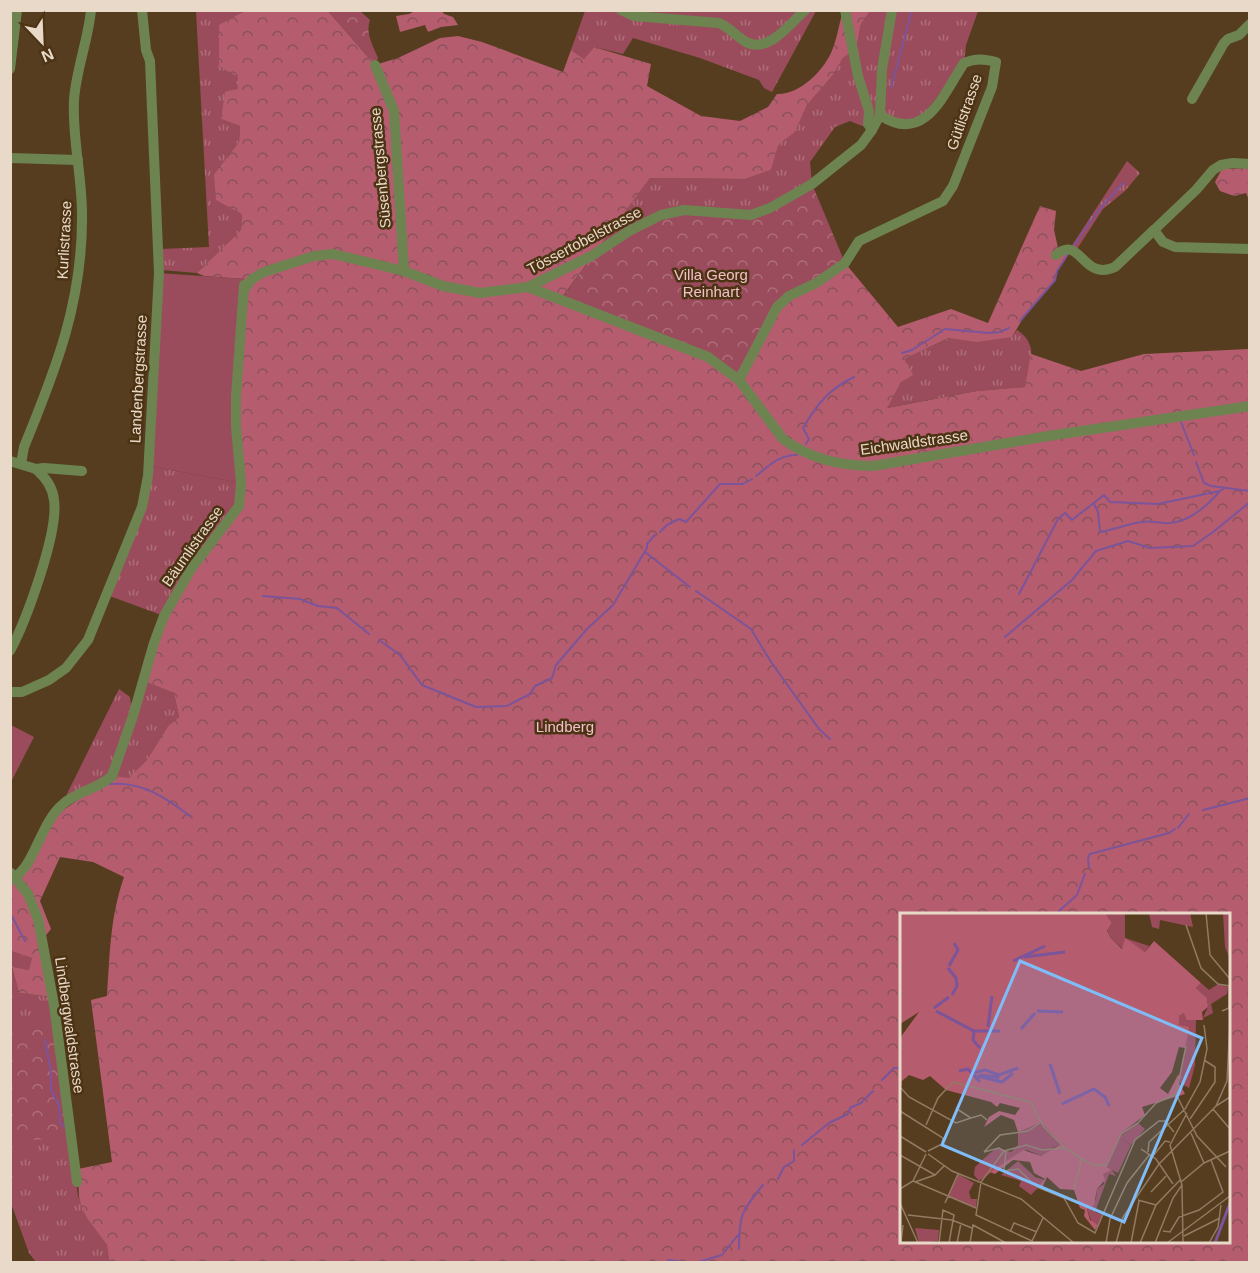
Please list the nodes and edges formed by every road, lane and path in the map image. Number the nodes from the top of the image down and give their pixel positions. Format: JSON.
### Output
{"nodes":[{"id":1,"x":17,"y":10,"type":"edge"},
{"id":2,"x":91,"y":10,"type":"edge"},
{"id":3,"x":142,"y":10,"type":"edge"},
{"id":4,"x":621,"y":10,"type":"edge"},
{"id":5,"x":805,"y":10,"type":"edge"},
{"id":6,"x":845,"y":10,"type":"edge"},
{"id":7,"x":892,"y":10,"type":"edge"},
{"id":8,"x":1250,"y":24,"type":"edge"},
{"id":9,"x":375,"y":65,"type":"dead end"},
{"id":10,"x":10,"y":69,"type":"edge"},
{"id":11,"x":1192,"y":99,"type":"dead end"},
{"id":12,"x":880,"y":115,"type":"junction"},
{"id":13,"x":872,"y":130,"type":"junction"},
{"id":14,"x":10,"y":158,"type":"edge"},
{"id":15,"x":78,"y":160,"type":"junction"},
{"id":16,"x":1250,"y":164,"type":"edge"},
{"id":17,"x":1154,"y":230,"type":"junction"},
{"id":18,"x":1250,"y":249,"type":"edge"},
{"id":19,"x":1056,"y":255,"type":"dead end"},
{"id":20,"x":404,"y":271,"type":"junction"},
{"id":21,"x":244,"y":284,"type":"joint"},
{"id":22,"x":528,"y":287,"type":"junction"},
{"id":23,"x":739,"y":380,"type":"junction"},
{"id":24,"x":1250,"y":406,"type":"edge"},
{"id":25,"x":16,"y":463,"type":"edge"},
{"id":26,"x":36,"y":469,"type":"junction"},
{"id":27,"x":82,"y":471,"type":"dead end"},
{"id":28,"x":10,"y":651,"type":"edge"},
{"id":29,"x":10,"y":692,"type":"edge"},
{"id":30,"x":13,"y":875,"type":"edge"},
{"id":31,"x":77,"y":1182,"type":"dead end"}],
"edges":[{"from":1,"to":10,"type":"street"},
{"from":2,"to":15,"type":"street","name":"Kurlistrasse"},
{"from":3,"to":29,"type":"street","name":"Landenbergstrasse"},
{"from":4,"to":5,"type":"street"},
{"from":6,"to":13,"type":"street"},
{"from":7,"to":12,"type":"street","name":"Tössertobelstrasse"},
{"from":8,"to":11,"type":"street"},
{"from":9,"to":20,"type":"street","name":"Süsenbergstrasse"},
{"from":12,"to":13,"type":"street","name":"Tössertobelstrasse"},
{"from":12,"to":23,"type":"street","name":"Gütlistrasse"},
{"from":13,"to":22,"type":"street","name":"Tössertobelstrasse"},
{"from":14,"to":15,"type":"street"},
{"from":15,"to":25,"type":"street","name":"Kurlistrasse"},
{"from":16,"to":17,"type":"street"},
{"from":17,"to":18,"type":"street"},
{"from":17,"to":19,"type":"street"},
{"from":20,"to":21,"type":"street","name":"Tössertobelstrasse"},
{"from":20,"to":22,"type":"street","name":"Tössertobelstrasse"},
{"from":21,"to":30,"type":"street","name":"Bäumlistrasse"},
{"from":22,"to":23,"type":"street","name":"Eichwaldstrasse"},
{"from":23,"to":24,"type":"street","name":"Eichwaldstrasse"},
{"from":25,"to":26,"type":"street"},
{"from":26,"to":27,"type":"street"},
{"from":26,"to":28,"type":"street"},
{"from":30,"to":31,"type":"street","name":"Lindbergwaldstrasse"}]}
